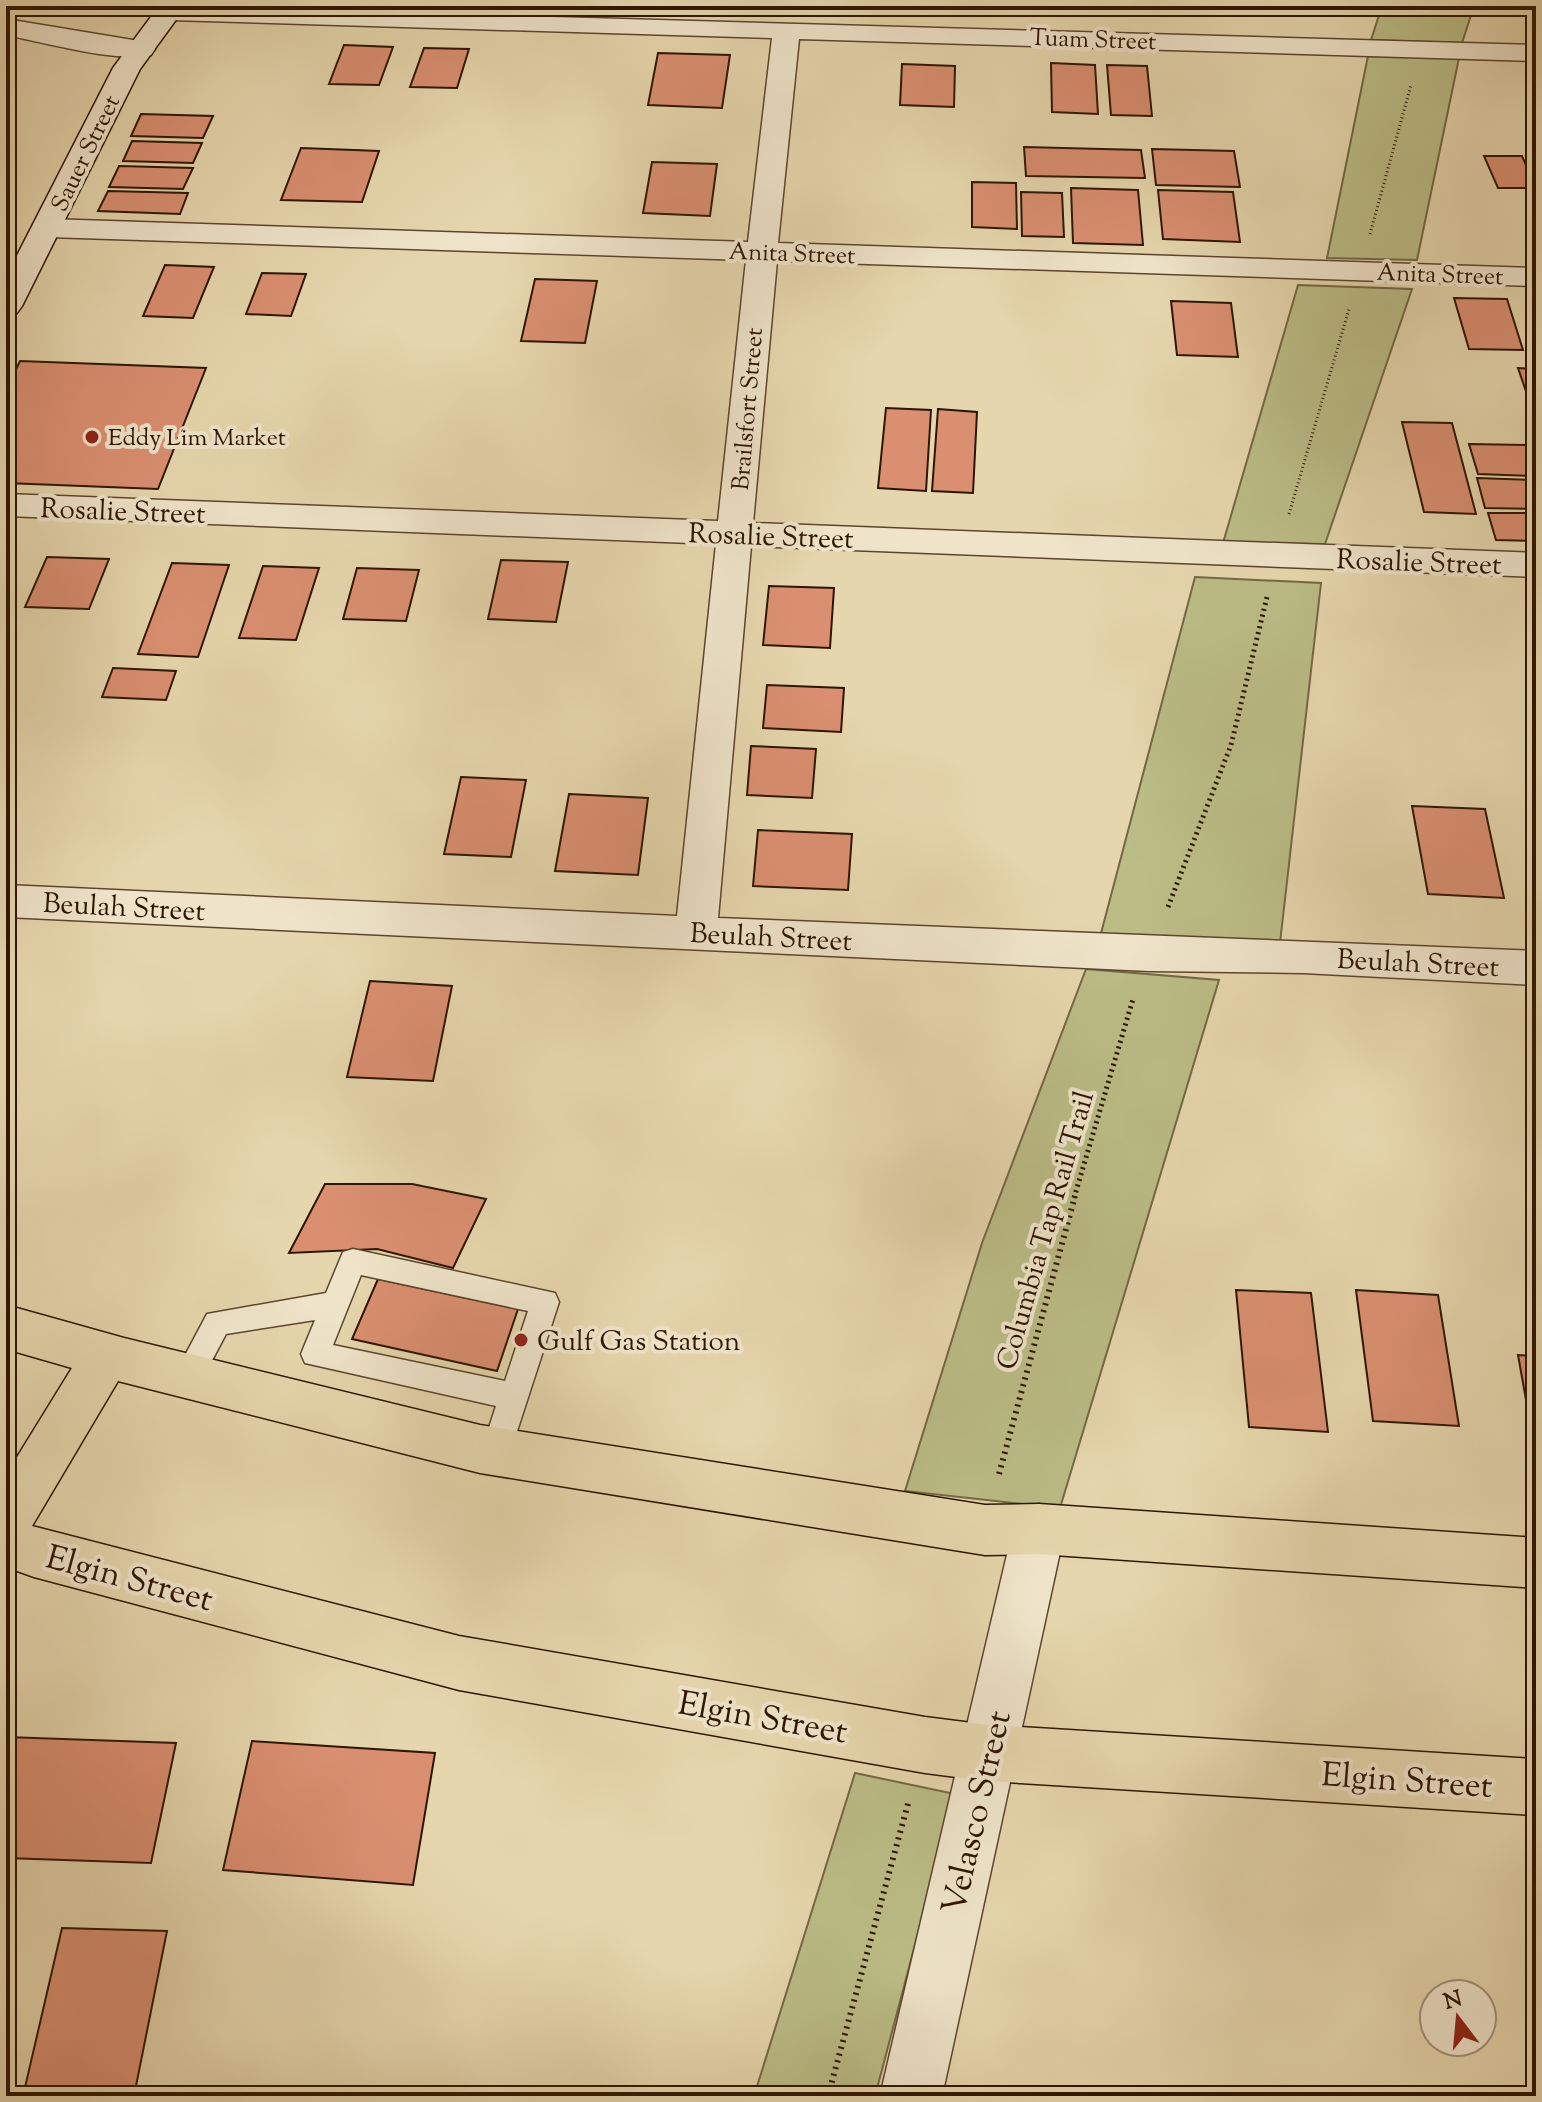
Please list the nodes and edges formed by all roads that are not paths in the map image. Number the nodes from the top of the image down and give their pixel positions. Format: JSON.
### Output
{"nodes":[{"id":1,"x":172,"y":9,"type":"edge"},
{"id":2,"x":646,"y":16,"type":"edge"},
{"id":3,"x":6,"y":27,"type":"edge"},
{"id":4,"x":786,"y":30,"type":"junction"},
{"id":5,"x":141,"y":49,"type":"junction"},
{"id":6,"x":1536,"y":53,"type":"edge"},
{"id":7,"x":48,"y":228,"type":"junction"},
{"id":8,"x":761,"y":252,"type":"junction"},
{"id":9,"x":1536,"y":277,"type":"edge"},
{"id":10,"x":6,"y":306,"type":"edge"},
{"id":11,"x":6,"y":505,"type":"edge"},
{"id":12,"x":737,"y":534,"type":"junction"},
{"id":13,"x":1536,"y":565,"type":"edge"},
{"id":14,"x":6,"y":901,"type":"edge"},
{"id":15,"x":696,"y":932,"type":"junction"},
{"id":16,"x":1536,"y":968,"type":"edge"},
{"id":17,"x":335,"y":1304,"type":"junction"},
{"id":18,"x":6,"y":1327,"type":"edge"},
{"id":19,"x":107,"y":1355,"type":"junction"},
{"id":20,"x":189,"y":1376,"type":"junction"},
{"id":21,"x":514,"y":1396,"type":"junction"},
{"id":22,"x":496,"y":1452,"type":"junction"},
{"id":23,"x":6,"y":1522,"type":"edge"},
{"id":24,"x":1039,"y":1529,"type":"junction"},
{"id":25,"x":6,"y":1542,"type":"edge"},
{"id":26,"x":1536,"y":1563,"type":"edge"},
{"id":27,"x":988,"y":1753,"type":"junction"},
{"id":28,"x":1536,"y":1787,"type":"edge"},
{"id":29,"x":911,"y":2096,"type":"edge"}],
"edges":[{"from":1,"to":2,"type":"street","name":"Tuam Street"},
{"from":1,"to":5,"type":"street","name":"Sauer Street"},
{"from":2,"to":4,"type":"street","name":"Tuam Street"},
{"from":3,"to":5,"type":"street"},
{"from":4,"to":6,"type":"street","name":"Tuam Street"},
{"from":4,"to":8,"type":"street","name":"Brailsfort Street"},
{"from":5,"to":7,"type":"street","name":"Sauer Street"},
{"from":7,"to":8,"type":"street","name":"Anita Street"},
{"from":7,"to":10,"type":"street","name":"Sauer Street"},
{"from":8,"to":9,"type":"street","name":"Anita Street"},
{"from":8,"to":12,"type":"street","name":"Brailsfort Street"},
{"from":11,"to":12,"type":"street","name":"Rosalie Street"},
{"from":12,"to":13,"type":"street","name":"Rosalie Street"},
{"from":12,"to":15,"type":"street","name":"Brailsfort Street"},
{"from":14,"to":15,"type":"street","name":"Beulah Street"},
{"from":15,"to":16,"type":"street","name":"Beulah Street"},
{"from":17,"to":20,"type":"lane"},
{"from":17,"to":21,"type":"lane"},
{"from":17,"to":21,"type":"lane"},
{"from":18,"to":19,"type":"main road"},
{"from":19,"to":20,"type":"main road"},
{"from":19,"to":23,"type":"main road"},
{"from":20,"to":22,"type":"main road"},
{"from":21,"to":22,"type":"lane"},
{"from":22,"to":24,"type":"main road"},
{"from":24,"to":26,"type":"main road"},
{"from":24,"to":27,"type":"street","name":"Velasco Street"},
{"from":25,"to":27,"type":"main road","name":"Elgin Street"},
{"from":27,"to":28,"type":"main road","name":"Elgin Street"},
{"from":27,"to":29,"type":"street","name":"Velasco Street"}]}
